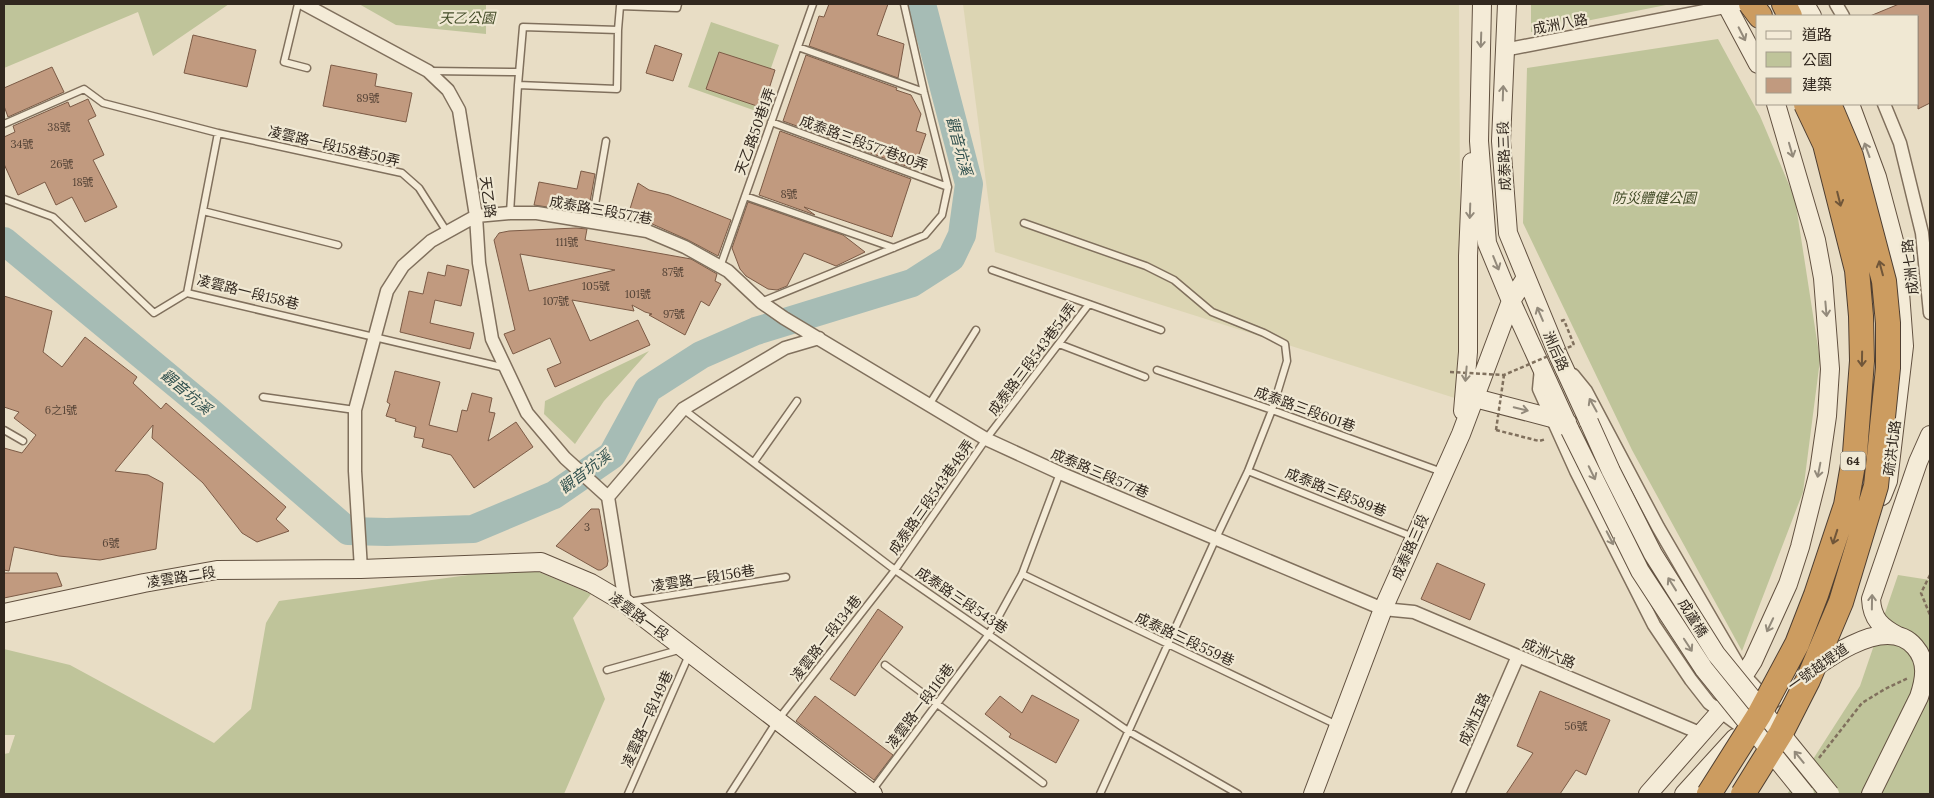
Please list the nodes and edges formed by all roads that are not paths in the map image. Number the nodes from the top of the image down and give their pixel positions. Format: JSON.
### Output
{"nodes":[{"id":1,"x":298,"y":4,"type":"edge"},
{"id":2,"x":304,"y":4,"type":"edge"},
{"id":3,"x":678,"y":4,"type":"edge"},
{"id":4,"x":813,"y":4,"type":"edge"},
{"id":5,"x":904,"y":4,"type":"edge"},
{"id":6,"x":1482,"y":4,"type":"edge"},
{"id":7,"x":1507,"y":4,"type":"edge"},
{"id":8,"x":1751,"y":4,"type":"edge"},
{"id":9,"x":1805,"y":4,"type":"edge"},
{"id":10,"x":1836,"y":4,"type":"edge"},
{"id":11,"x":620,"y":5,"type":"edge"},
{"id":12,"x":1731,"y":5,"type":"edge"},
{"id":13,"x":1759,"y":15,"type":"edge"},
{"id":14,"x":1811,"y":15,"type":"edge"},
{"id":15,"x":1842,"y":15,"type":"edge"},
{"id":16,"x":618,"y":30,"type":"junction"},
{"id":17,"x":798,"y":47,"type":"junction"},
{"id":18,"x":1504,"y":50,"type":"junction"},
{"id":19,"x":1756,"y":60,"type":"edge"},
{"id":20,"x":307,"y":68,"type":"dead end"},
{"id":21,"x":428,"y":71,"type":"junction"},
{"id":22,"x":519,"y":72,"type":"junction"},
{"id":23,"x":1480,"y":76,"type":"junction"},
{"id":24,"x":518,"y":85,"type":"junction"},
{"id":25,"x":924,"y":92,"type":"junction"},
{"id":26,"x":1776,"y":105,"type":"edge"},
{"id":27,"x":1806,"y":105,"type":"edge"},
{"id":28,"x":1829,"y":105,"type":"edge"},
{"id":29,"x":1850,"y":105,"type":"edge"},
{"id":30,"x":1884,"y":105,"type":"edge"},
{"id":31,"x":771,"y":122,"type":"junction"},
{"id":32,"x":4,"y":124,"type":"edge"},
{"id":33,"x":218,"y":133,"type":"junction"},
{"id":34,"x":606,"y":141,"type":"dead end"},
{"id":35,"x":948,"y":187,"type":"junction"},
{"id":36,"x":745,"y":196,"type":"junction"},
{"id":37,"x":4,"y":199,"type":"edge"},
{"id":38,"x":203,"y":211,"type":"junction"},
{"id":39,"x":510,"y":212,"type":"junction"},
{"id":40,"x":476,"y":216,"type":"junction"},
{"id":41,"x":592,"y":223,"type":"junction"},
{"id":42,"x":1024,"y":223,"type":"dead end"},
{"id":43,"x":446,"y":232,"type":"junction"},
{"id":44,"x":338,"y":245,"type":"dead end"},
{"id":45,"x":894,"y":248,"type":"junction"},
{"id":46,"x":720,"y":267,"type":"junction"},
{"id":47,"x":992,"y":270,"type":"dead end"},
{"id":48,"x":1526,"y":279,"type":"junction"},
{"id":49,"x":186,"y":293,"type":"junction"},
{"id":50,"x":1511,"y":301,"type":"junction"},
{"id":51,"x":762,"y":302,"type":"junction"},
{"id":52,"x":1089,"y":304,"type":"junction"},
{"id":53,"x":1930,"y":313,"type":"edge"},
{"id":54,"x":976,"y":330,"type":"dead end"},
{"id":55,"x":1162,"y":330,"type":"dead end"},
{"id":56,"x":373,"y":338,"type":"junction"},
{"id":57,"x":819,"y":338,"type":"junction"},
{"id":58,"x":1059,"y":344,"type":"junction"},
{"id":59,"x":1559,"y":357,"type":"junction"},
{"id":60,"x":506,"y":368,"type":"junction"},
{"id":61,"x":1157,"y":370,"type":"dead end"},
{"id":62,"x":1145,"y":377,"type":"dead end"},
{"id":63,"x":263,"y":397,"type":"dead end"},
{"id":64,"x":1475,"y":398,"type":"junction"},
{"id":65,"x":798,"y":401,"type":"dead end"},
{"id":66,"x":929,"y":405,"type":"junction"},
{"id":67,"x":683,"y":409,"type":"junction"},
{"id":68,"x":354,"y":410,"type":"junction"},
{"id":69,"x":1272,"y":410,"type":"junction"},
{"id":70,"x":1589,"y":422,"type":"joint"},
{"id":71,"x":1563,"y":423,"type":"junction"},
{"id":72,"x":4,"y":430,"type":"edge"},
{"id":73,"x":1461,"y":434,"type":"junction"},
{"id":74,"x":1930,"y":435,"type":"edge"},
{"id":75,"x":986,"y":439,"type":"junction"},
{"id":76,"x":23,"y":441,"type":"dead end"},
{"id":77,"x":754,"y":462,"type":"junction"},
{"id":78,"x":1248,"y":471,"type":"junction"},
{"id":79,"x":1060,"y":473,"type":"junction"},
{"id":80,"x":1443,"y":473,"type":"junction"},
{"id":81,"x":608,"y":497,"type":"junction"},
{"id":82,"x":1414,"y":537,"type":"junction"},
{"id":83,"x":1216,"y":538,"type":"junction"},
{"id":84,"x":361,"y":560,"type":"junction"},
{"id":85,"x":895,"y":570,"type":"junction"},
{"id":86,"x":1022,"y":574,"type":"junction"},
{"id":87,"x":786,"y":577,"type":"dead end"},
{"id":88,"x":625,"y":603,"type":"junction"},
{"id":89,"x":1382,"y":609,"type":"junction"},
{"id":90,"x":4,"y":613,"type":"edge"},
{"id":91,"x":989,"y":634,"type":"junction"},
{"id":92,"x":1900,"y":637,"type":"junction"},
{"id":93,"x":1167,"y":645,"type":"junction"},
{"id":94,"x":686,"y":652,"type":"junction"},
{"id":95,"x":1518,"y":656,"type":"junction"},
{"id":96,"x":885,"y":666,"type":"dead end"},
{"id":97,"x":607,"y":670,"type":"dead end"},
{"id":98,"x":1744,"y":675,"type":"junction"},
{"id":99,"x":1769,"y":702,"type":"junction"},
{"id":100,"x":938,"y":704,"type":"junction"},
{"id":101,"x":1720,"y":712,"type":"junction"},
{"id":102,"x":777,"y":721,"type":"junction"},
{"id":103,"x":1338,"y":725,"type":"junction"},
{"id":104,"x":1744,"y":729,"type":"junction"},
{"id":105,"x":1128,"y":731,"type":"junction"},
{"id":106,"x":1702,"y":734,"type":"junction"},
{"id":107,"x":1043,"y":783,"type":"dead end"},
{"id":108,"x":628,"y":794,"type":"edge"},
{"id":109,"x":730,"y":794,"type":"edge"},
{"id":110,"x":872,"y":794,"type":"edge"},
{"id":111,"x":1100,"y":794,"type":"edge"},
{"id":112,"x":1238,"y":794,"type":"edge"},
{"id":113,"x":1313,"y":794,"type":"edge"},
{"id":114,"x":1458,"y":794,"type":"edge"},
{"id":115,"x":1648,"y":794,"type":"edge"},
{"id":116,"x":1684,"y":794,"type":"edge"},
{"id":117,"x":1709,"y":794,"type":"edge"},
{"id":118,"x":1743,"y":794,"type":"edge"},
{"id":119,"x":1804,"y":794,"type":"edge"},
{"id":120,"x":1830,"y":794,"type":"edge"},
{"id":121,"x":1872,"y":794,"type":"edge"}],
"edges":[{"from":1,"to":20,"type":"lane"},
{"from":2,"to":21,"type":"street","name":"天乙路"},
{"from":3,"to":11,"type":"lane"},
{"from":4,"to":17,"type":"lane","name":"天乙路50巷1弄"},
{"from":5,"to":25,"type":"lane"},
{"from":6,"to":23,"type":"street","name":"成泰路三段","one_way":true},
{"from":7,"to":18,"type":"street","name":"成泰路三段"},
{"from":8,"to":13,"type":"highway"},
{"from":9,"to":14,"type":"street"},
{"from":10,"to":15,"type":"street"},
{"from":11,"to":16,"type":"lane"},
{"from":12,"to":18,"type":"street","name":"成洲八路"},
{"from":12,"to":19,"type":"street","one_way":true},
{"from":16,"to":22,"type":"lane"},
{"from":16,"to":24,"type":"lane"},
{"from":17,"to":25,"type":"lane"},
{"from":17,"to":31,"type":"lane","name":"天乙路50巷1弄"},
{"from":48,"to":18,"type":"street","name":"成泰路三段","one_way":true},
{"from":21,"to":22,"type":"lane"},
{"from":21,"to":40,"type":"street","name":"天乙路"},
{"from":22,"to":24,"type":"lane"},
{"from":23,"to":50,"type":"street","name":"成泰路三段","one_way":true},
{"from":23,"to":73,"type":"street","one_way":true},
{"from":24,"to":39,"type":"lane"},
{"from":25,"to":35,"type":"lane"},
{"from":26,"to":98,"type":"street","one_way":true},
{"from":27,"to":117,"type":"highway","number":"64","one_way":true,"bridge":true},
{"from":118,"to":28,"type":"highway","number":"64","one_way":true,"bridge":true},
{"from":99,"to":29,"type":"street","name":"疏洪北路","one_way":true},
{"from":30,"to":53,"type":"street","name":"成洲七路"},
{"from":31,"to":35,"type":"lane","name":"成泰路三段577巷80弄"},
{"from":31,"to":36,"type":"lane","name":"天乙路50巷1弄"},
{"from":32,"to":33,"type":"lane","name":"凌雲路一段158巷50弄"},
{"from":33,"to":38,"type":"lane","name":"凌雲路一段158巷"},
{"from":33,"to":43,"type":"lane","name":"凌雲路一段158巷50弄"},
{"from":34,"to":41,"type":"lane"},
{"from":35,"to":45,"type":"lane"},
{"from":36,"to":45,"type":"lane"},
{"from":36,"to":46,"type":"lane","name":"天乙路50巷1弄"},
{"from":37,"to":49,"type":"lane"},
{"from":38,"to":44,"type":"lane"},
{"from":38,"to":49,"type":"lane","name":"凌雲路一段158巷"},
{"from":39,"to":40,"type":"street","name":"成泰路三段577巷"},
{"from":39,"to":41,"type":"street","name":"成泰路三段577巷"},
{"from":40,"to":43,"type":"street","name":"成泰路三段577巷"},
{"from":40,"to":60,"type":"street","name":"天乙路"},
{"from":41,"to":46,"type":"street","name":"成泰路三段577巷"},
{"from":42,"to":69,"type":"lane"},
{"from":43,"to":56,"type":"street","name":"成泰路三段577巷"},
{"from":45,"to":51,"type":"lane"},
{"from":46,"to":51,"type":"street","name":"成泰路三段577巷"},
{"from":47,"to":52,"type":"lane","name":"成泰路三段543巷54弄"},
{"from":48,"to":50,"type":"street","name":"成泰路三段"},
{"from":59,"to":48,"type":"street","name":"洲后路","one_way":true},
{"from":49,"to":56,"type":"lane","name":"凌雲路一段158巷"},
{"from":50,"to":64,"type":"street","name":"成泰路三段"},
{"from":50,"to":71,"type":"street","name":"洲后路"},
{"from":51,"to":57,"type":"street","name":"成泰路三段577巷"},
{"from":52,"to":55,"type":"lane"},
{"from":52,"to":58,"type":"lane","name":"成泰路三段543巷54弄"},
{"from":54,"to":66,"type":"lane"},
{"from":56,"to":60,"type":"lane","name":"凌雲路一段158巷"},
{"from":56,"to":68,"type":"street"},
{"from":57,"to":66,"type":"street","name":"成泰路三段577巷"},
{"from":57,"to":67,"type":"street"},
{"from":58,"to":62,"type":"lane"},
{"from":58,"to":75,"type":"lane","name":"成泰路三段543巷54弄"},
{"from":59,"to":70,"type":"street","name":"洲后路"},
{"from":98,"to":59,"type":"street","one_way":true},
{"from":60,"to":81,"type":"street","name":"天乙路"},
{"from":61,"to":69,"type":"lane","name":"成泰路三段601巷"},
{"from":63,"to":68,"type":"lane"},
{"from":64,"to":71,"type":"street","one_way":true},
{"from":64,"to":73,"type":"street","name":"成泰路三段"},
{"from":65,"to":77,"type":"lane"},
{"from":66,"to":75,"type":"street","name":"成泰路三段577巷"},
{"from":67,"to":77,"type":"lane","name":"成泰路三段543巷"},
{"from":67,"to":81,"type":"street"},
{"from":68,"to":84,"type":"street"},
{"from":69,"to":78,"type":"lane"},
{"from":69,"to":80,"type":"lane","name":"成泰路三段601巷"},
{"from":120,"to":70,"type":"street","name":"成蘆橋","one_way":true,"bridge":true},
{"from":71,"to":101,"type":"street","one_way":true},
{"from":71,"to":119,"type":"street","name":"成蘆橋","one_way":true,"bridge":true},
{"from":72,"to":76,"type":"lane"},
{"from":73,"to":80,"type":"street","name":"成泰路三段"},
{"from":92,"to":74,"type":"street","one_way":true},
{"from":75,"to":79,"type":"street","name":"成泰路三段577巷"},
{"from":75,"to":85,"type":"lane","name":"成泰路三段543巷48弄"},
{"from":77,"to":85,"type":"lane","name":"成泰路三段543巷"},
{"from":78,"to":82,"type":"lane","name":"成泰路三段589巷"},
{"from":78,"to":83,"type":"lane"},
{"from":79,"to":83,"type":"street","name":"成泰路三段577巷"},
{"from":79,"to":86,"type":"lane","name":"凌雲路一段116巷"},
{"from":80,"to":82,"type":"street","name":"成泰路三段"},
{"from":81,"to":88,"type":"street"},
{"from":82,"to":89,"type":"street","name":"成泰路三段"},
{"from":83,"to":89,"type":"street","name":"成泰路三段577巷"},
{"from":83,"to":93,"type":"lane"},
{"from":84,"to":88,"type":"street","name":"凌雲路一段"},
{"from":84,"to":90,"type":"street","name":"凌雲路二段"},
{"from":85,"to":91,"type":"lane","name":"成泰路三段543巷"},
{"from":85,"to":102,"type":"lane","name":"凌雲路一段134巷"},
{"from":86,"to":91,"type":"lane","name":"凌雲路一段116巷"},
{"from":86,"to":93,"type":"lane","name":"成泰路三段559巷"},
{"from":87,"to":88,"type":"lane","name":"凌雲路一段156巷"},
{"from":88,"to":94,"type":"street","name":"凌雲路一段"},
{"from":89,"to":95,"type":"street","name":"成洲六路"},
{"from":89,"to":103,"type":"street","name":"成泰路三段"},
{"from":91,"to":100,"type":"lane","name":"凌雲路一段116巷"},
{"from":91,"to":105,"type":"lane","name":"成泰路三段543巷"},
{"from":92,"to":99,"type":"street","name":"一號越堤道"},
{"from":92,"to":121,"type":"street"},
{"from":93,"to":103,"type":"lane","name":"成泰路三段559巷"},
{"from":93,"to":105,"type":"lane"},
{"from":94,"to":97,"type":"lane"},
{"from":94,"to":102,"type":"street","name":"凌雲路一段"},
{"from":94,"to":108,"type":"lane","name":"凌雲路一段149巷"},
{"from":95,"to":106,"type":"street","name":"成洲六路"},
{"from":95,"to":114,"type":"street","name":"成洲五路"},
{"from":96,"to":100,"type":"lane"},
{"from":98,"to":99,"type":"street"},
{"from":98,"to":101,"type":"street"},
{"from":99,"to":104,"type":"street","name":"疏洪北路"},
{"from":100,"to":107,"type":"lane"},
{"from":100,"to":110,"type":"lane","name":"凌雲路一段116巷"},
{"from":101,"to":104,"type":"street"},
{"from":101,"to":106,"type":"street"},
{"from":102,"to":109,"type":"lane","name":"凌雲路一段134巷"},
{"from":102,"to":110,"type":"street","name":"凌雲路一段"},
{"from":103,"to":113,"type":"street","name":"成泰路三段"},
{"from":104,"to":116,"type":"street","name":"疏洪北路"},
{"from":105,"to":111,"type":"lane"},
{"from":105,"to":112,"type":"lane","name":"成泰路三段543巷"},
{"from":106,"to":115,"type":"street"}]}
